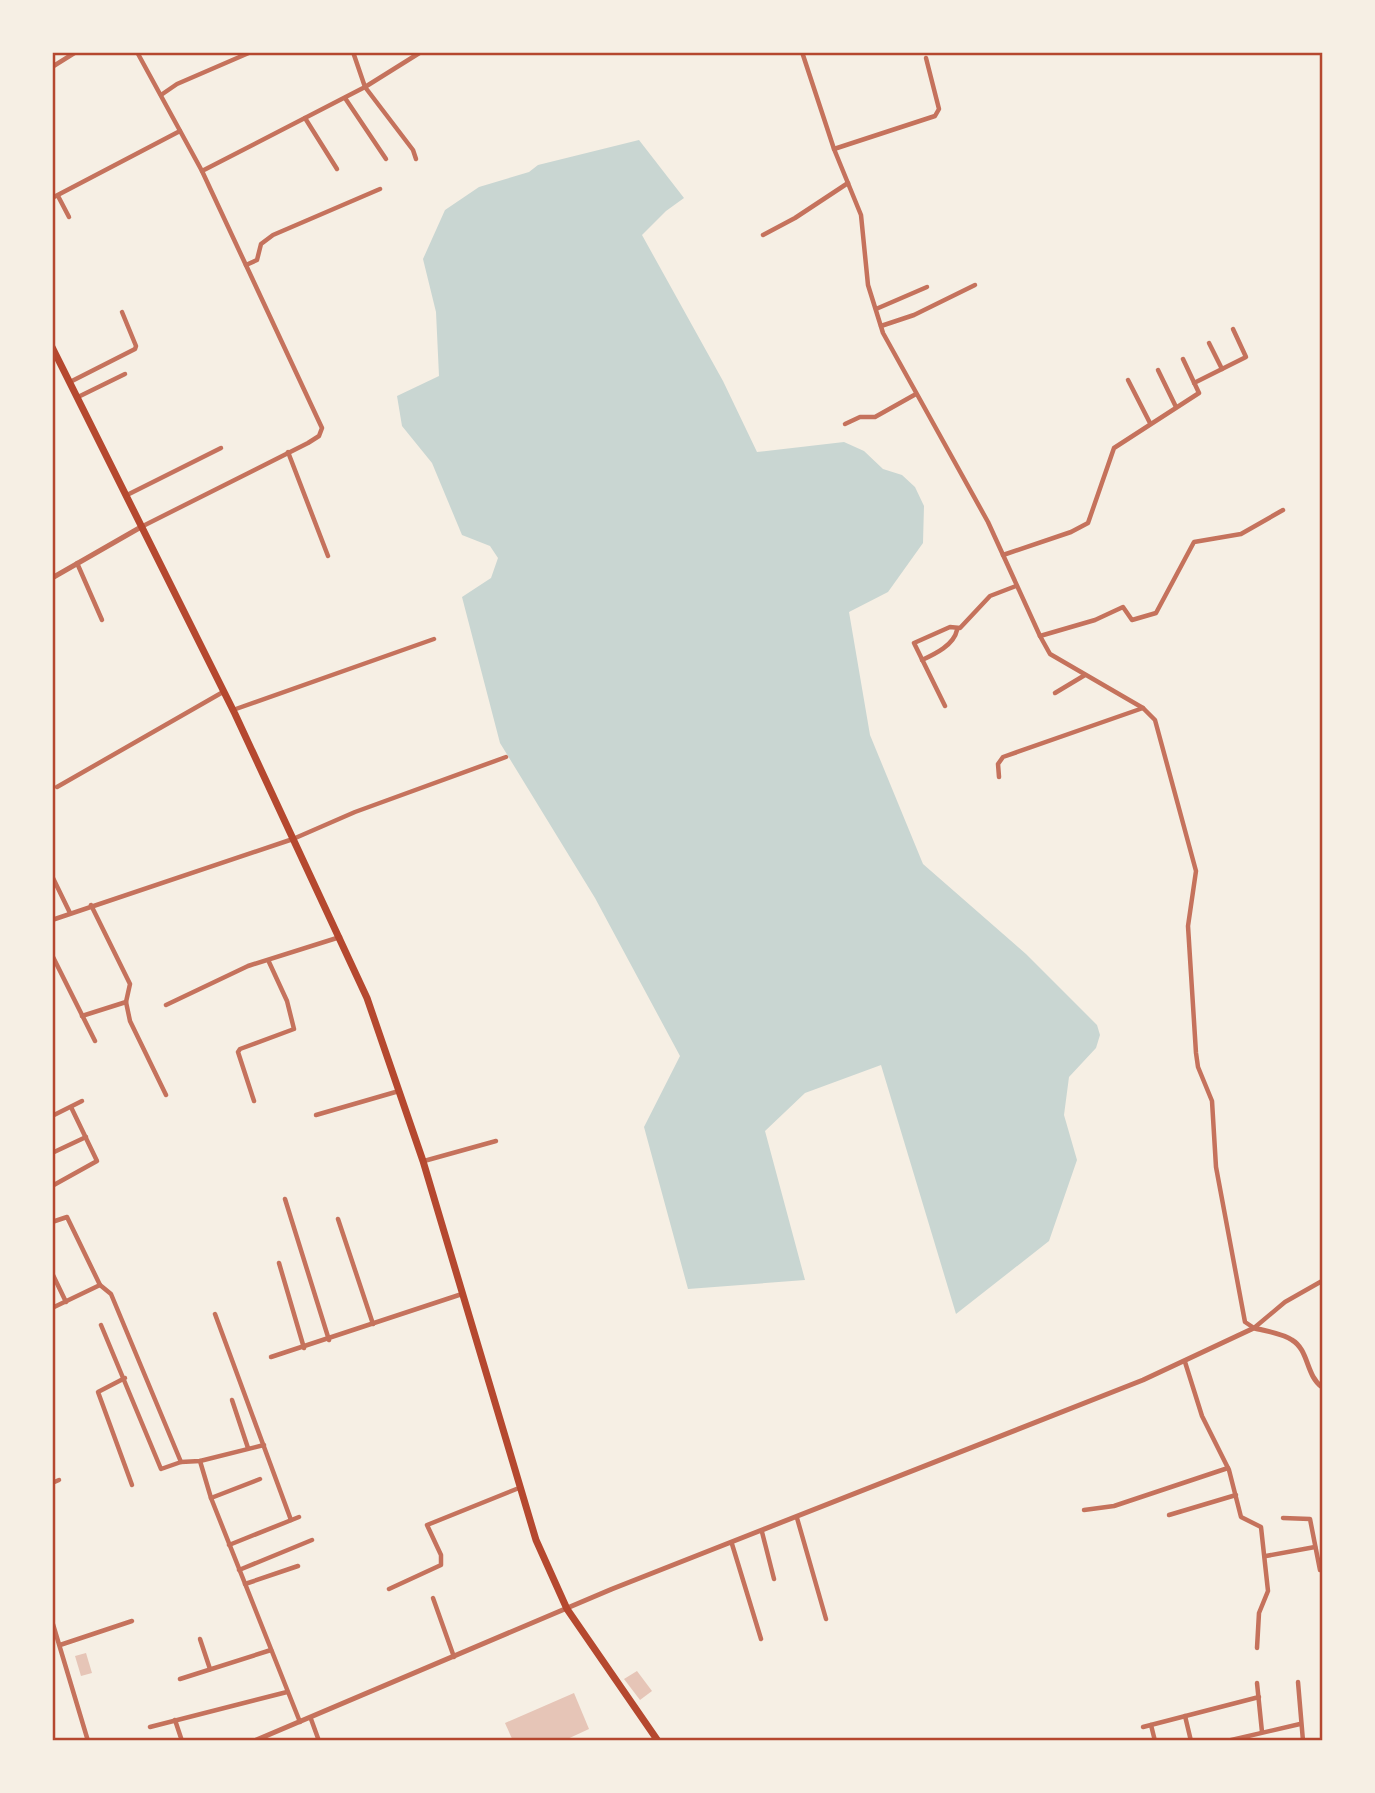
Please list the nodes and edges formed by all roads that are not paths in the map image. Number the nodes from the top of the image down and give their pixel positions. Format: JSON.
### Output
{"nodes":[{"id":1,"x":76,"y":52,"type":"edge"},
{"id":2,"x":137,"y":52,"type":"edge"},
{"id":3,"x":251,"y":52,"type":"edge"},
{"id":4,"x":353,"y":52,"type":"edge"},
{"id":5,"x":421,"y":52,"type":"edge"},
{"id":6,"x":802,"y":52,"type":"edge"},
{"id":7,"x":926,"y":58,"type":"dead end"},
{"id":8,"x":52,"y":67,"type":"edge"},
{"id":9,"x":365,"y":87,"type":"junction"},
{"id":10,"x":162,"y":94,"type":"junction"},
{"id":11,"x":345,"y":98,"type":"junction"},
{"id":12,"x":305,"y":118,"type":"junction"},
{"id":13,"x":180,"y":131,"type":"junction"},
{"id":14,"x":834,"y":149,"type":"junction"},
{"id":15,"x":386,"y":159,"type":"dead end"},
{"id":16,"x":416,"y":159,"type":"dead end"},
{"id":17,"x":337,"y":169,"type":"dead end"},
{"id":18,"x":202,"y":172,"type":"junction"},
{"id":19,"x":848,"y":183,"type":"junction"},
{"id":20,"x":380,"y":189,"type":"dead end"},
{"id":21,"x":55,"y":197,"type":"edge"},
{"id":22,"x":69,"y":216,"type":"dead end"},
{"id":23,"x":763,"y":235,"type":"dead end"},
{"id":24,"x":246,"y":265,"type":"junction"},
{"id":25,"x":975,"y":285,"type":"dead end"},
{"id":26,"x":927,"y":287,"type":"dead end"},
{"id":27,"x":876,"y":309,"type":"junction"},
{"id":28,"x":122,"y":312,"type":"dead end"},
{"id":29,"x":881,"y":326,"type":"junction"},
{"id":30,"x":1233,"y":329,"type":"dead end"},
{"id":31,"x":1209,"y":343,"type":"dead end"},
{"id":32,"x":52,"y":347,"type":"edge"},
{"id":33,"x":1183,"y":359,"type":"dead end"},
{"id":34,"x":1222,"y":369,"type":"junction"},
{"id":35,"x":1158,"y":370,"type":"dead end"},
{"id":36,"x":125,"y":374,"type":"dead end"},
{"id":37,"x":1128,"y":380,"type":"dead end"},
{"id":38,"x":70,"y":382,"type":"junction"},
{"id":39,"x":1194,"y":383,"type":"junction"},
{"id":40,"x":916,"y":394,"type":"junction"},
{"id":41,"x":77,"y":397,"type":"junction"},
{"id":42,"x":1176,"y":407,"type":"junction"},
{"id":43,"x":1150,"y":423,"type":"junction"},
{"id":44,"x":845,"y":424,"type":"dead end"},
{"id":45,"x":221,"y":447,"type":"dead end"},
{"id":46,"x":288,"y":452,"type":"junction"},
{"id":47,"x":127,"y":495,"type":"junction"},
{"id":48,"x":1283,"y":510,"type":"dead end"},
{"id":49,"x":141,"y":527,"type":"junction"},
{"id":50,"x":1003,"y":555,"type":"junction"},
{"id":51,"x":328,"y":556,"type":"dead end"},
{"id":52,"x":77,"y":564,"type":"junction"},
{"id":53,"x":52,"y":578,"type":"edge"},
{"id":54,"x":1016,"y":586,"type":"junction"},
{"id":55,"x":102,"y":620,"type":"dead end"},
{"id":56,"x":957,"y":630,"type":"junction"},
{"id":57,"x":1040,"y":636,"type":"junction"},
{"id":58,"x":434,"y":639,"type":"dead end"},
{"id":59,"x":922,"y":660,"type":"junction"},
{"id":60,"x":1086,"y":675,"type":"junction"},
{"id":61,"x":223,"y":692,"type":"junction"},
{"id":62,"x":1055,"y":693,"type":"dead end"},
{"id":63,"x":946,"y":706,"type":"dead end"},
{"id":64,"x":1143,"y":708,"type":"junction"},
{"id":65,"x":233,"y":711,"type":"junction"},
{"id":66,"x":506,"y":757,"type":"dead end"},
{"id":67,"x":999,"y":777,"type":"dead end"},
{"id":68,"x":57,"y":787,"type":"dead end"},
{"id":69,"x":293,"y":839,"type":"junction"},
{"id":70,"x":52,"y":876,"type":"edge"},
{"id":71,"x":91,"y":905,"type":"junction"},
{"id":72,"x":70,"y":913,"type":"junction"},
{"id":73,"x":52,"y":920,"type":"edge"},
{"id":74,"x":340,"y":937,"type":"junction"},
{"id":75,"x":52,"y":955,"type":"edge"},
{"id":76,"x":269,"y":962,"type":"junction"},
{"id":77,"x":126,"y":1002,"type":"junction"},
{"id":78,"x":166,"y":1005,"type":"dead end"},
{"id":79,"x":82,"y":1016,"type":"junction"},
{"id":80,"x":95,"y":1041,"type":"dead end"},
{"id":81,"x":400,"y":1090,"type":"junction"},
{"id":82,"x":166,"y":1095,"type":"dead end"},
{"id":83,"x":82,"y":1101,"type":"dead end"},
{"id":84,"x":254,"y":1101,"type":"dead end"},
{"id":85,"x":71,"y":1107,"type":"junction"},
{"id":86,"x":316,"y":1115,"type":"dead end"},
{"id":87,"x":52,"y":1116,"type":"edge"},
{"id":88,"x":86,"y":1137,"type":"junction"},
{"id":89,"x":496,"y":1141,"type":"dead end"},
{"id":90,"x":52,"y":1153,"type":"edge"},
{"id":91,"x":423,"y":1161,"type":"junction"},
{"id":92,"x":52,"y":1186,"type":"edge"},
{"id":93,"x":285,"y":1199,"type":"dead end"},
{"id":94,"x":338,"y":1219,"type":"dead end"},
{"id":95,"x":52,"y":1222,"type":"edge"},
{"id":96,"x":279,"y":1264,"type":"dead end"},
{"id":97,"x":52,"y":1273,"type":"edge"},
{"id":98,"x":1322,"y":1281,"type":"edge"},
{"id":99,"x":100,"y":1285,"type":"junction"},
{"id":100,"x":463,"y":1294,"type":"junction"},
{"id":101,"x":66,"y":1302,"type":"junction"},
{"id":102,"x":52,"y":1308,"type":"edge"},
{"id":103,"x":215,"y":1314,"type":"dead end"},
{"id":104,"x":373,"y":1324,"type":"junction"},
{"id":105,"x":101,"y":1325,"type":"dead end"},
{"id":106,"x":1254,"y":1328,"type":"junction"},
{"id":107,"x":329,"y":1340,"type":"junction"},
{"id":108,"x":304,"y":1348,"type":"junction"},
{"id":109,"x":271,"y":1357,"type":"dead end"},
{"id":110,"x":1185,"y":1362,"type":"junction"},
{"id":111,"x":125,"y":1378,"type":"junction"},
{"id":112,"x":1322,"y":1387,"type":"edge"},
{"id":113,"x":232,"y":1400,"type":"dead end"},
{"id":114,"x":264,"y":1444,"type":"junction"},
{"id":115,"x":248,"y":1448,"type":"junction"},
{"id":116,"x":200,"y":1461,"type":"junction"},
{"id":117,"x":181,"y":1462,"type":"junction"},
{"id":118,"x":1228,"y":1468,"type":"junction"},
{"id":119,"x":261,"y":1479,"type":"dead end"},
{"id":120,"x":59,"y":1480,"type":"dead end"},
{"id":121,"x":52,"y":1483,"type":"edge"},
{"id":122,"x":132,"y":1485,"type":"dead end"},
{"id":123,"x":519,"y":1488,"type":"junction"},
{"id":124,"x":1236,"y":1496,"type":"junction"},
{"id":125,"x":211,"y":1498,"type":"junction"},
{"id":126,"x":1084,"y":1510,"type":"dead end"},
{"id":127,"x":1168,"y":1515,"type":"dead end"},
{"id":128,"x":299,"y":1517,"type":"dead end"},
{"id":129,"x":797,"y":1518,"type":"junction"},
{"id":130,"x":1283,"y":1518,"type":"dead end"},
{"id":131,"x":291,"y":1520,"type":"junction"},
{"id":132,"x":762,"y":1532,"type":"junction"},
{"id":133,"x":312,"y":1540,"type":"dead end"},
{"id":134,"x":732,"y":1544,"type":"junction"},
{"id":135,"x":229,"y":1545,"type":"junction"},
{"id":136,"x":1315,"y":1547,"type":"junction"},
{"id":137,"x":1266,"y":1556,"type":"junction"},
{"id":138,"x":298,"y":1566,"type":"dead end"},
{"id":139,"x":239,"y":1570,"type":"junction"},
{"id":140,"x":1320,"y":1570,"type":"dead end"},
{"id":141,"x":774,"y":1579,"type":"dead end"},
{"id":142,"x":245,"y":1584,"type":"junction"},
{"id":143,"x":389,"y":1589,"type":"dead end"},
{"id":144,"x":433,"y":1598,"type":"dead end"},
{"id":145,"x":567,"y":1609,"type":"junction"},
{"id":146,"x":827,"y":1619,"type":"dead end"},
{"id":147,"x":52,"y":1621,"type":"edge"},
{"id":148,"x":132,"y":1621,"type":"dead end"},
{"id":149,"x":200,"y":1639,"type":"dead end"},
{"id":150,"x":761,"y":1639,"type":"dead end"},
{"id":151,"x":60,"y":1645,"type":"junction"},
{"id":152,"x":1257,"y":1648,"type":"dead end"},
{"id":153,"x":271,"y":1650,"type":"junction"},
{"id":154,"x":454,"y":1657,"type":"junction"},
{"id":155,"x":211,"y":1669,"type":"junction"},
{"id":156,"x":180,"y":1679,"type":"dead end"},
{"id":157,"x":1298,"y":1682,"type":"dead end"},
{"id":158,"x":1257,"y":1683,"type":"dead end"},
{"id":159,"x":287,"y":1692,"type":"junction"},
{"id":160,"x":1259,"y":1697,"type":"junction"},
{"id":161,"x":1185,"y":1716,"type":"junction"},
{"id":162,"x":311,"y":1719,"type":"junction"},
{"id":163,"x":176,"y":1720,"type":"junction"},
{"id":164,"x":300,"y":1722,"type":"junction"},
{"id":165,"x":1151,"y":1724,"type":"junction"},
{"id":166,"x":1300,"y":1724,"type":"junction"},
{"id":167,"x":150,"y":1727,"type":"dead end"},
{"id":168,"x":1143,"y":1727,"type":"dead end"},
{"id":169,"x":1262,"y":1732,"type":"junction"},
{"id":170,"x":1239,"y":1739,"type":"edge"},
{"id":171,"x":254,"y":1740,"type":"edge"},
{"id":172,"x":88,"y":1741,"type":"edge"},
{"id":173,"x":182,"y":1741,"type":"edge"},
{"id":174,"x":319,"y":1741,"type":"edge"},
{"id":175,"x":658,"y":1741,"type":"edge"},
{"id":176,"x":1154,"y":1741,"type":"edge"},
{"id":177,"x":1191,"y":1741,"type":"edge"},
{"id":178,"x":1227,"y":1741,"type":"edge"},
{"id":179,"x":1303,"y":1741,"type":"edge"}],
"edges":[{"from":1,"to":8,"type":"street"},
{"from":2,"to":10,"type":"street"},
{"from":3,"to":10,"type":"street"},
{"from":4,"to":9,"type":"street"},
{"from":5,"to":9,"type":"street"},
{"from":6,"to":14,"type":"street"},
{"from":7,"to":14,"type":"street"},
{"from":9,"to":11,"type":"street"},
{"from":9,"to":16,"type":"street"},
{"from":10,"to":13,"type":"street"},
{"from":11,"to":12,"type":"street"},
{"from":11,"to":15,"type":"street"},
{"from":12,"to":17,"type":"street"},
{"from":12,"to":18,"type":"street"},
{"from":13,"to":18,"type":"street"},
{"from":13,"to":21,"type":"street"},
{"from":14,"to":19,"type":"street"},
{"from":18,"to":24,"type":"street"},
{"from":19,"to":23,"type":"street"},
{"from":19,"to":27,"type":"street"},
{"from":20,"to":24,"type":"street"},
{"from":21,"to":22,"type":"street"},
{"from":24,"to":46,"type":"street"},
{"from":25,"to":29,"type":"street"},
{"from":26,"to":27,"type":"street"},
{"from":27,"to":29,"type":"street"},
{"from":28,"to":38,"type":"street"},
{"from":29,"to":40,"type":"street"},
{"from":30,"to":34,"type":"street"},
{"from":31,"to":34,"type":"street"},
{"from":32,"to":38,"type":"highway"},
{"from":33,"to":39,"type":"street"},
{"from":34,"to":39,"type":"street"},
{"from":35,"to":42,"type":"street"},
{"from":36,"to":41,"type":"street"},
{"from":37,"to":43,"type":"street"},
{"from":38,"to":41,"type":"highway"},
{"from":39,"to":42,"type":"street"},
{"from":40,"to":44,"type":"street"},
{"from":40,"to":50,"type":"street"},
{"from":41,"to":47,"type":"highway"},
{"from":42,"to":43,"type":"street"},
{"from":43,"to":50,"type":"street"},
{"from":45,"to":47,"type":"street"},
{"from":46,"to":49,"type":"street"},
{"from":46,"to":51,"type":"street"},
{"from":47,"to":49,"type":"highway"},
{"from":48,"to":57,"type":"street"},
{"from":49,"to":52,"type":"street"},
{"from":49,"to":61,"type":"highway"},
{"from":50,"to":54,"type":"street"},
{"from":52,"to":53,"type":"street"},
{"from":52,"to":55,"type":"street"},
{"from":54,"to":56,"type":"street"},
{"from":54,"to":57,"type":"street"},
{"from":56,"to":59,"type":"street"},
{"from":56,"to":59,"type":"street"},
{"from":57,"to":60,"type":"street"},
{"from":58,"to":65,"type":"street"},
{"from":59,"to":63,"type":"street"},
{"from":60,"to":62,"type":"street"},
{"from":60,"to":64,"type":"street"},
{"from":61,"to":65,"type":"highway"},
{"from":61,"to":68,"type":"street"},
{"from":64,"to":67,"type":"street"},
{"from":64,"to":106,"type":"street"},
{"from":65,"to":69,"type":"highway"},
{"from":66,"to":69,"type":"street"},
{"from":69,"to":71,"type":"street"},
{"from":69,"to":74,"type":"highway"},
{"from":70,"to":72,"type":"street"},
{"from":71,"to":72,"type":"street"},
{"from":71,"to":77,"type":"street"},
{"from":72,"to":73,"type":"street"},
{"from":74,"to":76,"type":"street"},
{"from":74,"to":81,"type":"highway"},
{"from":75,"to":79,"type":"street"},
{"from":76,"to":78,"type":"street"},
{"from":76,"to":84,"type":"street"},
{"from":77,"to":79,"type":"street"},
{"from":77,"to":82,"type":"street"},
{"from":79,"to":80,"type":"street"},
{"from":81,"to":86,"type":"street"},
{"from":81,"to":91,"type":"highway"},
{"from":83,"to":85,"type":"street"},
{"from":85,"to":87,"type":"street"},
{"from":85,"to":88,"type":"street"},
{"from":88,"to":90,"type":"street"},
{"from":88,"to":92,"type":"street"},
{"from":89,"to":91,"type":"street"},
{"from":91,"to":100,"type":"highway"},
{"from":93,"to":107,"type":"street"},
{"from":94,"to":104,"type":"street"},
{"from":95,"to":99,"type":"street"},
{"from":96,"to":108,"type":"street"},
{"from":97,"to":101,"type":"street"},
{"from":98,"to":106,"type":"street"},
{"from":99,"to":101,"type":"street"},
{"from":99,"to":117,"type":"street"},
{"from":100,"to":104,"type":"street"},
{"from":100,"to":123,"type":"highway"},
{"from":101,"to":102,"type":"street"},
{"from":103,"to":114,"type":"street"},
{"from":104,"to":107,"type":"street"},
{"from":105,"to":111,"type":"street"},
{"from":106,"to":110,"type":"street"},
{"from":106,"to":112,"type":"street"},
{"from":107,"to":108,"type":"street"},
{"from":108,"to":109,"type":"street"},
{"from":110,"to":118,"type":"street"},
{"from":110,"to":129,"type":"street"},
{"from":111,"to":117,"type":"street"},
{"from":111,"to":122,"type":"street"},
{"from":113,"to":115,"type":"street"},
{"from":114,"to":115,"type":"street"},
{"from":114,"to":131,"type":"street"},
{"from":115,"to":116,"type":"street"},
{"from":116,"to":117,"type":"street"},
{"from":116,"to":125,"type":"street"},
{"from":118,"to":124,"type":"street"},
{"from":118,"to":126,"type":"street"},
{"from":119,"to":125,"type":"street"},
{"from":120,"to":121,"type":"street"},
{"from":123,"to":143,"type":"street"},
{"from":123,"to":145,"type":"highway"},
{"from":124,"to":127,"type":"street"},
{"from":124,"to":137,"type":"street"},
{"from":125,"to":135,"type":"street"},
{"from":128,"to":131,"type":"street"},
{"from":129,"to":132,"type":"street"},
{"from":129,"to":146,"type":"street"},
{"from":130,"to":136,"type":"street"},
{"from":131,"to":135,"type":"street"},
{"from":132,"to":134,"type":"street"},
{"from":132,"to":141,"type":"street"},
{"from":133,"to":139,"type":"street"},
{"from":134,"to":145,"type":"street"},
{"from":134,"to":150,"type":"street"},
{"from":135,"to":139,"type":"street"},
{"from":136,"to":137,"type":"street"},
{"from":136,"to":140,"type":"street"},
{"from":137,"to":152,"type":"street"},
{"from":138,"to":142,"type":"street"},
{"from":139,"to":142,"type":"street"},
{"from":142,"to":153,"type":"street"},
{"from":144,"to":154,"type":"street"},
{"from":145,"to":154,"type":"street"},
{"from":145,"to":175,"type":"highway"},
{"from":147,"to":151,"type":"street"},
{"from":148,"to":151,"type":"street"},
{"from":149,"to":155,"type":"street"},
{"from":151,"to":172,"type":"street"},
{"from":153,"to":155,"type":"street"},
{"from":153,"to":159,"type":"street"},
{"from":154,"to":162,"type":"street"},
{"from":155,"to":156,"type":"street"},
{"from":157,"to":166,"type":"street"},
{"from":158,"to":160,"type":"street"},
{"from":159,"to":163,"type":"street"},
{"from":159,"to":164,"type":"street"},
{"from":160,"to":161,"type":"street"},
{"from":160,"to":169,"type":"street"},
{"from":161,"to":165,"type":"street"},
{"from":161,"to":177,"type":"street"},
{"from":162,"to":164,"type":"street"},
{"from":162,"to":174,"type":"street"},
{"from":163,"to":167,"type":"street"},
{"from":163,"to":173,"type":"street"},
{"from":164,"to":171,"type":"street"},
{"from":165,"to":168,"type":"street"},
{"from":165,"to":176,"type":"street"},
{"from":166,"to":169,"type":"street"},
{"from":166,"to":179,"type":"street"},
{"from":169,"to":170,"type":"street"},
{"from":170,"to":178,"type":"street"}]}
